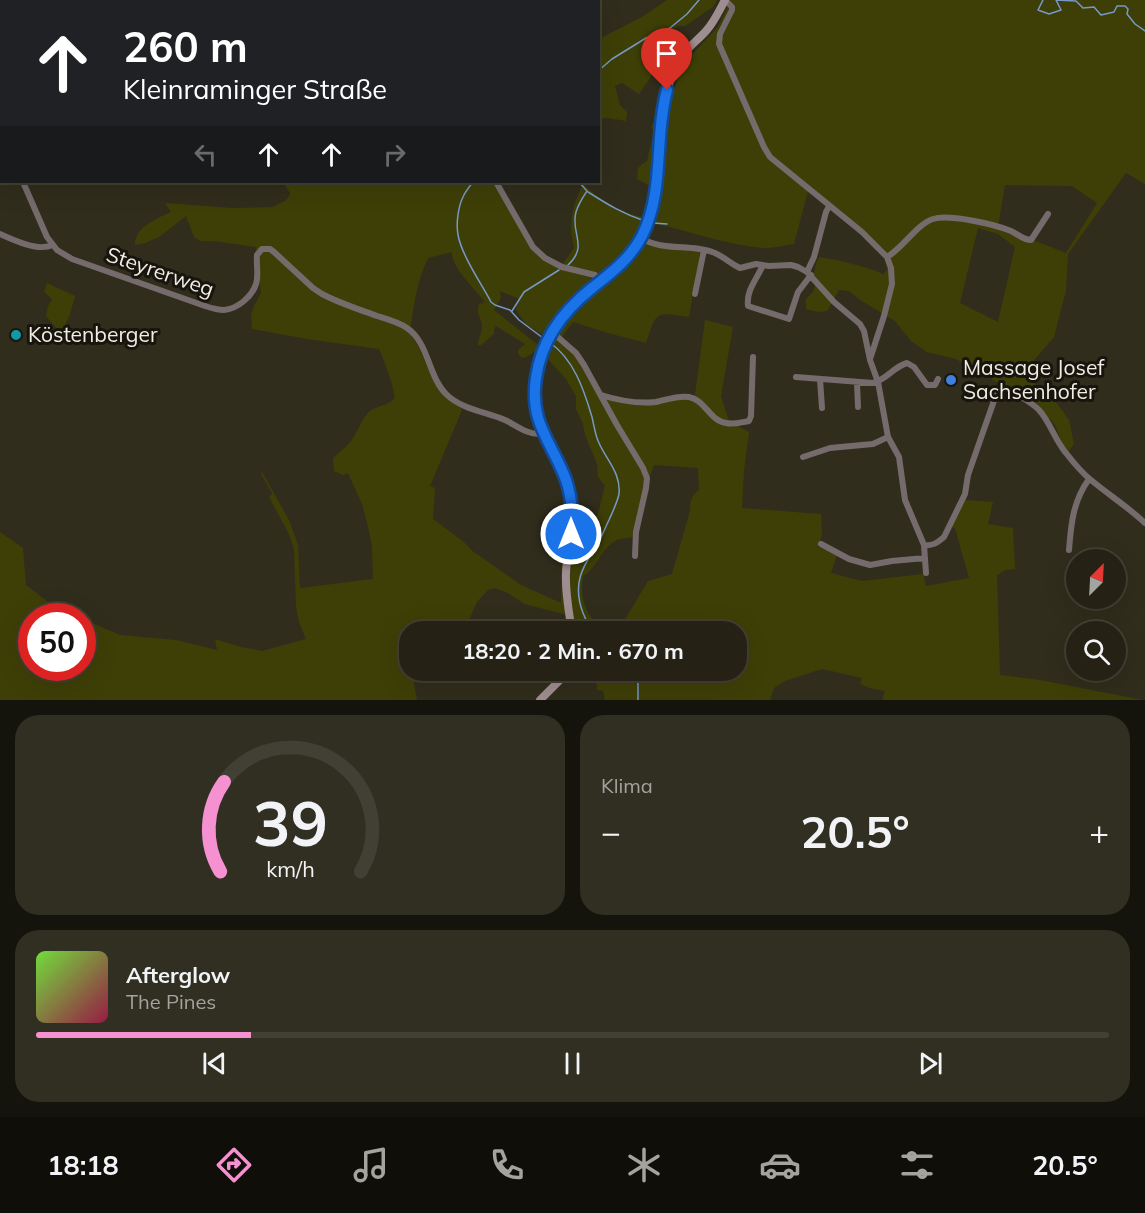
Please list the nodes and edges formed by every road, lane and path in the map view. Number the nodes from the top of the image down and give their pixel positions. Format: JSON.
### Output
{"nodes":[{"id":1,"x":725,"y":0,"type":"edge"},
{"id":2,"x":23,"y":183,"type":"edge"},
{"id":3,"x":497,"y":183,"type":"edge"},
{"id":4,"x":830,"y":206,"type":"junction"},
{"id":5,"x":1048,"y":214,"type":"dead end"},
{"id":6,"x":0,"y":234,"type":"edge"},
{"id":7,"x":640,"y":238,"type":"junction"},
{"id":8,"x":52,"y":245,"type":"junction"},
{"id":9,"x":704,"y":250,"type":"junction"},
{"id":10,"x":886,"y":257,"type":"junction"},
{"id":11,"x":763,"y":265,"type":"junction"},
{"id":12,"x":809,"y":273,"type":"junction"},
{"id":13,"x":601,"y":281,"type":"junction"},
{"id":14,"x":695,"y":294,"type":"dead end"},
{"id":15,"x":551,"y":333,"type":"junction"},
{"id":16,"x":753,"y":357,"type":"dead end"},
{"id":17,"x":870,"y":360,"type":"junction"},
{"id":18,"x":796,"y":377,"type":"dead end"},
{"id":19,"x":820,"y":379,"type":"junction"},
{"id":20,"x":938,"y":379,"type":"dead end"},
{"id":21,"x":878,"y":382,"type":"junction"},
{"id":22,"x":857,"y":383,"type":"junction"},
{"id":23,"x":601,"y":395,"type":"junction"},
{"id":24,"x":858,"y":407,"type":"dead end"},
{"id":25,"x":822,"y":408,"type":"dead end"},
{"id":26,"x":543,"y":433,"type":"junction"},
{"id":27,"x":888,"y":437,"type":"junction"},
{"id":28,"x":803,"y":457,"type":"dead end"},
{"id":29,"x":1089,"y":479,"type":"junction"},
{"id":30,"x":1145,"y":523,"type":"edge"},
{"id":31,"x":821,"y":544,"type":"dead end"},
{"id":32,"x":924,"y":545,"type":"junction"},
{"id":33,"x":1068,"y":549,"type":"edge"},
{"id":34,"x":635,"y":556,"type":"dead end"},
{"id":35,"x":926,"y":558,"type":"junction"},
{"id":36,"x":926,"y":573,"type":"dead end"},
{"id":37,"x":570,"y":621,"type":"edge"},
{"id":38,"x":559,"y":681,"type":"edge"},
{"id":39,"x":540,"y":700,"type":"edge"}],
"edges":[{"from":1,"to":4,"type":"street"},
{"from":1,"to":7,"type":"main road"},
{"from":2,"to":8,"type":"street"},
{"from":3,"to":13,"type":"street"},
{"from":4,"to":10,"type":"street"},
{"from":4,"to":12,"type":"street"},
{"from":5,"to":10,"type":"street"},
{"from":6,"to":8,"type":"street"},
{"from":7,"to":9,"type":"street"},
{"from":7,"to":13,"type":"main road"},
{"from":8,"to":26,"type":"street","name":"Steyrerweg"},
{"from":9,"to":11,"type":"street"},
{"from":9,"to":14,"type":"street"},
{"from":10,"to":17,"type":"street"},
{"from":11,"to":12,"type":"street"},
{"from":11,"to":12,"type":"street"},
{"from":12,"to":17,"type":"street"},
{"from":13,"to":15,"type":"main road"},
{"from":15,"to":23,"type":"street"},
{"from":15,"to":26,"type":"main road"},
{"from":16,"to":23,"type":"street"},
{"from":17,"to":21,"type":"street"},
{"from":18,"to":19,"type":"street"},
{"from":19,"to":22,"type":"street"},
{"from":19,"to":25,"type":"street"},
{"from":20,"to":21,"type":"street"},
{"from":21,"to":22,"type":"street"},
{"from":21,"to":27,"type":"street"},
{"from":22,"to":24,"type":"street"},
{"from":23,"to":34,"type":"street"},
{"from":26,"to":37,"type":"main road"},
{"from":27,"to":28,"type":"street"},
{"from":27,"to":32,"type":"street"},
{"from":29,"to":30,"type":"street"},
{"from":29,"to":32,"type":"street"},
{"from":29,"to":33,"type":"street"},
{"from":31,"to":35,"type":"street"},
{"from":32,"to":35,"type":"street"},
{"from":35,"to":36,"type":"street"},
{"from":38,"to":39,"type":"main road"}]}
